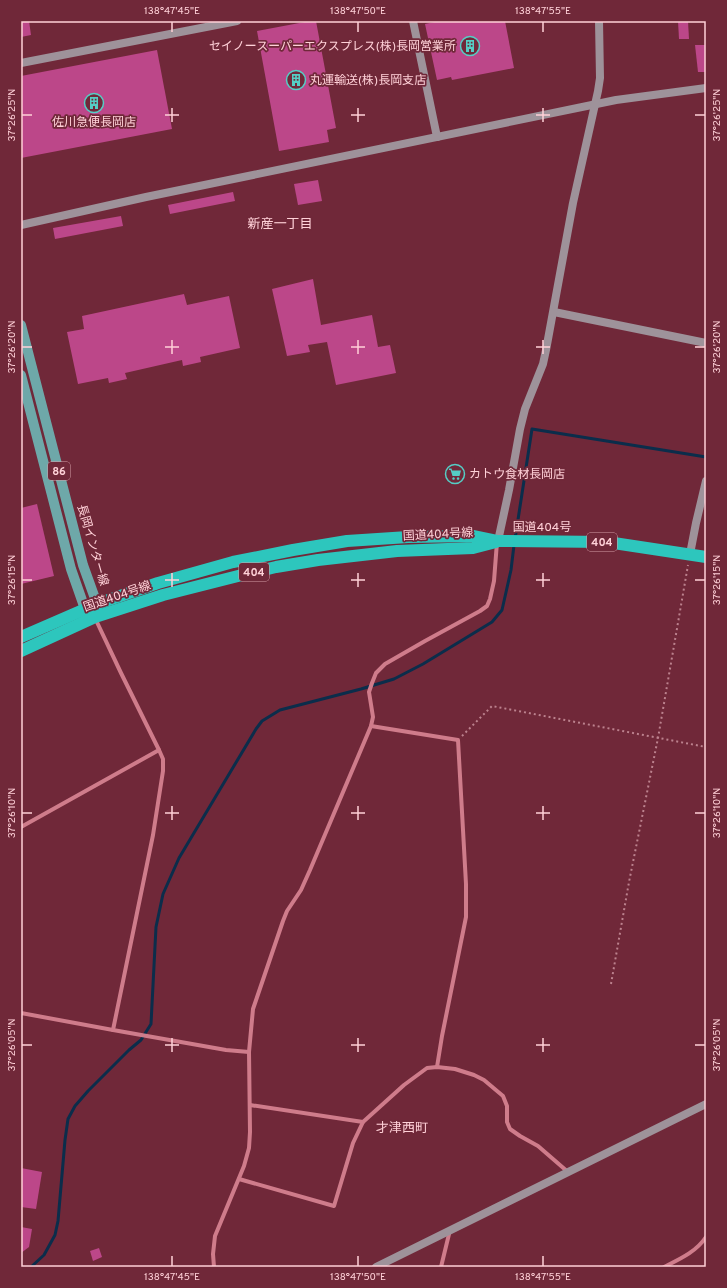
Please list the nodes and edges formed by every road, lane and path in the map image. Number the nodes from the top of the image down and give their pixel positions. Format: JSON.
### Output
{"nodes":[{"id":1,"x":237,"y":21,"type":"edge"},
{"id":2,"x":413,"y":21,"type":"edge"},
{"id":3,"x":599,"y":21,"type":"edge"},
{"id":4,"x":21,"y":63,"type":"edge"},
{"id":5,"x":706,"y":88,"type":"edge"},
{"id":6,"x":594,"y":105,"type":"junction"},
{"id":7,"x":437,"y":137,"type":"junction"},
{"id":8,"x":21,"y":225,"type":"edge"},
{"id":9,"x":554,"y":312,"type":"junction"},
{"id":10,"x":21,"y":325,"type":"edge"},
{"id":11,"x":706,"y":343,"type":"edge"},
{"id":12,"x":21,"y":375,"type":"edge"},
{"id":13,"x":706,"y":481,"type":"edge"},
{"id":14,"x":498,"y":541,"type":"junction"},
{"id":15,"x":690,"y":554,"type":"junction"},
{"id":16,"x":706,"y":557,"type":"edge"},
{"id":17,"x":97,"y":604,"type":"junction"},
{"id":18,"x":85,"y":609,"type":"junction"},
{"id":19,"x":95,"y":617,"type":"junction"},
{"id":20,"x":21,"y":637,"type":"edge"},
{"id":21,"x":21,"y":651,"type":"edge"},
{"id":22,"x":371,"y":726,"type":"junction"},
{"id":23,"x":658,"y":738,"type":"junction"},
{"id":24,"x":458,"y":740,"type":"junction"},
{"id":25,"x":706,"y":747,"type":"edge"},
{"id":26,"x":159,"y":750,"type":"junction"},
{"id":27,"x":21,"y":827,"type":"edge"},
{"id":28,"x":611,"y":984,"type":"dead end"},
{"id":29,"x":21,"y":1013,"type":"edge"},
{"id":30,"x":113,"y":1030,"type":"junction"},
{"id":31,"x":249,"y":1052,"type":"junction"},
{"id":32,"x":437,"y":1067,"type":"junction"},
{"id":33,"x":706,"y":1104,"type":"edge"},
{"id":34,"x":250,"y":1105,"type":"junction"},
{"id":35,"x":363,"y":1122,"type":"junction"},
{"id":36,"x":568,"y":1172,"type":"junction"},
{"id":37,"x":239,"y":1179,"type":"junction"},
{"id":38,"x":450,"y":1230,"type":"junction"},
{"id":39,"x":706,"y":1237,"type":"edge"},
{"id":40,"x":214,"y":1267,"type":"edge"},
{"id":41,"x":376,"y":1267,"type":"edge"},
{"id":42,"x":441,"y":1267,"type":"edge"},
{"id":43,"x":664,"y":1267,"type":"edge"}],
"edges":[{"from":1,"to":4,"type":"street"},
{"from":2,"to":7,"type":"street"},
{"from":3,"to":6,"type":"street"},
{"from":5,"to":6,"type":"street"},
{"from":6,"to":7,"type":"street"},
{"from":6,"to":9,"type":"street"},
{"from":7,"to":8,"type":"street"},
{"from":9,"to":11,"type":"street"},
{"from":9,"to":14,"type":"street"},
{"from":10,"to":17,"type":"main road","name":"長岡インター線","number":"86"},
{"from":12,"to":18,"type":"main road","number":"86"},
{"from":13,"to":15,"type":"street"},
{"from":14,"to":15,"type":"highway","name":"国道404号","number":"404"},
{"from":14,"to":17,"type":"highway","name":"国道404号線","number":"404"},
{"from":14,"to":19,"type":"highway","name":"国道404号線","number":"404"},
{"from":14,"to":22,"type":"street"},
{"from":15,"to":16,"type":"highway","name":"国道404号","number":"404"},
{"from":15,"to":23,"type":"path"},
{"from":17,"to":18,"type":"highway","name":"国道404号線","number":"404"},
{"from":17,"to":19,"type":"main road","name":"長岡インター線","number":"86"},
{"from":18,"to":19,"type":"main road"},
{"from":18,"to":20,"type":"highway","name":"国道404号線","number":"404"},
{"from":19,"to":21,"type":"highway","name":"国道404号線","number":"404"},
{"from":19,"to":26,"type":"street"},
{"from":22,"to":24,"type":"street"},
{"from":22,"to":31,"type":"street"},
{"from":23,"to":24,"type":"path"},
{"from":23,"to":25,"type":"path"},
{"from":23,"to":28,"type":"path"},
{"from":24,"to":32,"type":"street"},
{"from":26,"to":27,"type":"street"},
{"from":26,"to":30,"type":"street"},
{"from":29,"to":30,"type":"street"},
{"from":30,"to":31,"type":"street"},
{"from":31,"to":34,"type":"street"},
{"from":32,"to":35,"type":"street"},
{"from":32,"to":36,"type":"street"},
{"from":33,"to":36,"type":"street"},
{"from":34,"to":35,"type":"street"},
{"from":34,"to":37,"type":"street"},
{"from":35,"to":37,"type":"street"},
{"from":36,"to":38,"type":"street"},
{"from":37,"to":40,"type":"street"},
{"from":38,"to":41,"type":"street"},
{"from":38,"to":42,"type":"street"},
{"from":39,"to":43,"type":"street"}]}
